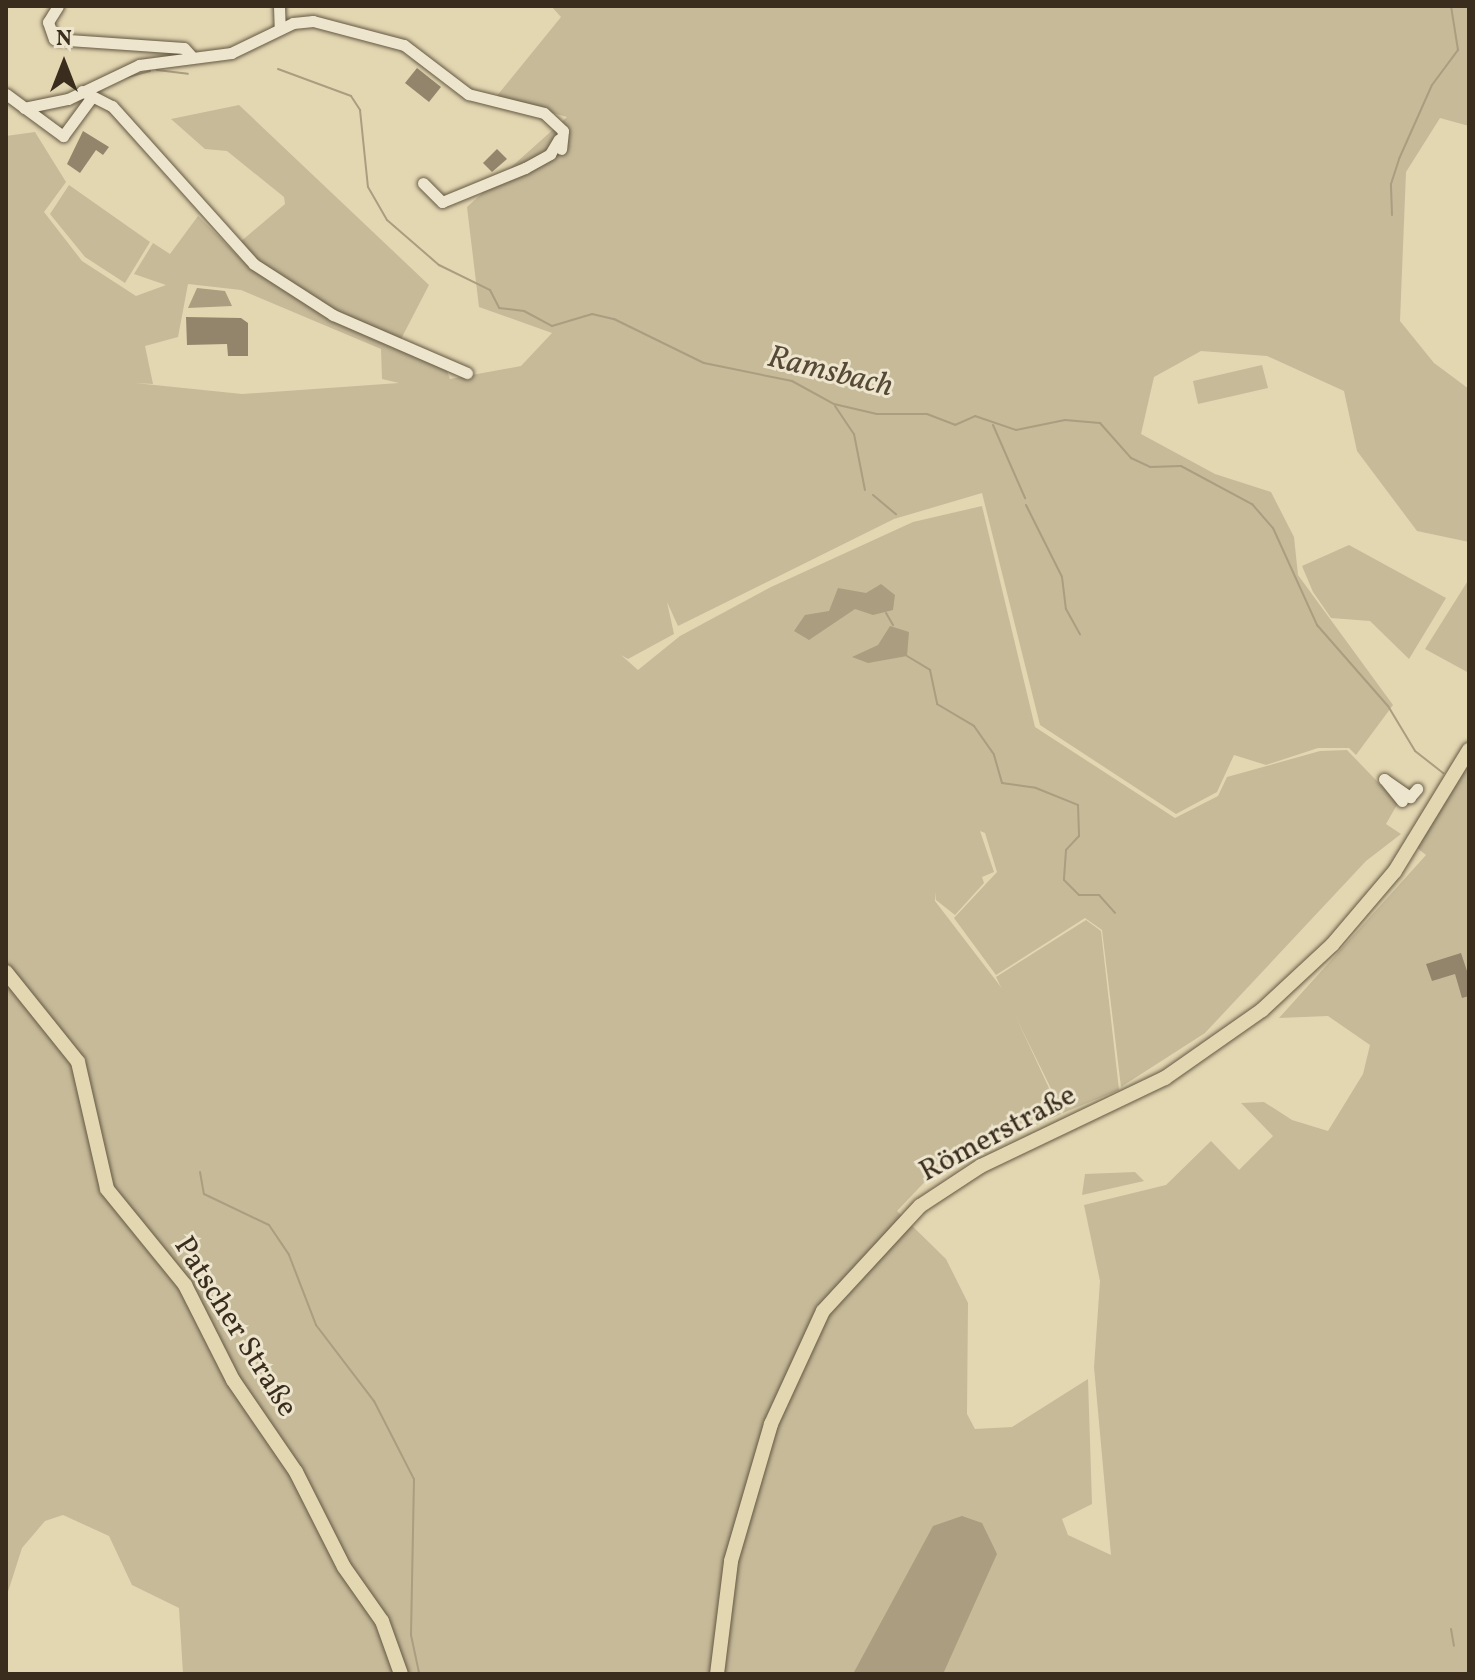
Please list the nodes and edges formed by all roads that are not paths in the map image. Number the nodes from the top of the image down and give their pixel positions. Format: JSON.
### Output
{"nodes":[{"id":1,"x":58,"y":6,"type":"edge"},
{"id":2,"x":279,"y":6,"type":"edge"},
{"id":3,"x":280,"y":29,"type":"junction"},
{"id":4,"x":193,"y":58,"type":"junction"},
{"id":5,"x":6,"y":94,"type":"edge"},
{"id":6,"x":87,"y":94,"type":"junction"},
{"id":7,"x":24,"y":108,"type":"junction"},
{"id":8,"x":563,"y":131,"type":"junction"},
{"id":9,"x":561,"y":149,"type":"dead end"},
{"id":10,"x":423,"y":183,"type":"dead end"},
{"id":11,"x":467,"y":373,"type":"dead end"},
{"id":12,"x":1469,"y":750,"type":"edge"},
{"id":13,"x":1417,"y":789,"type":"dead end"},
{"id":14,"x":1402,"y":801,"type":"dead end"},
{"id":15,"x":6,"y":972,"type":"edge"},
{"id":16,"x":401,"y":1674,"type":"edge"},
{"id":17,"x":717,"y":1674,"type":"edge"}],
"edges":[{"from":1,"to":4,"type":"street"},
{"from":2,"to":3,"type":"street"},
{"from":3,"to":4,"type":"street"},
{"from":3,"to":8,"type":"street"},
{"from":4,"to":6,"type":"street"},
{"from":5,"to":7,"type":"street"},
{"from":6,"to":7,"type":"street"},
{"from":6,"to":7,"type":"street"},
{"from":6,"to":11,"type":"street"},
{"from":8,"to":9,"type":"street"},
{"from":8,"to":10,"type":"street"},
{"from":12,"to":17,"type":"main road","name":"Römerstraße"},
{"from":13,"to":14,"type":"street"},
{"from":15,"to":16,"type":"main road","name":"Patscher Straße"}]}
